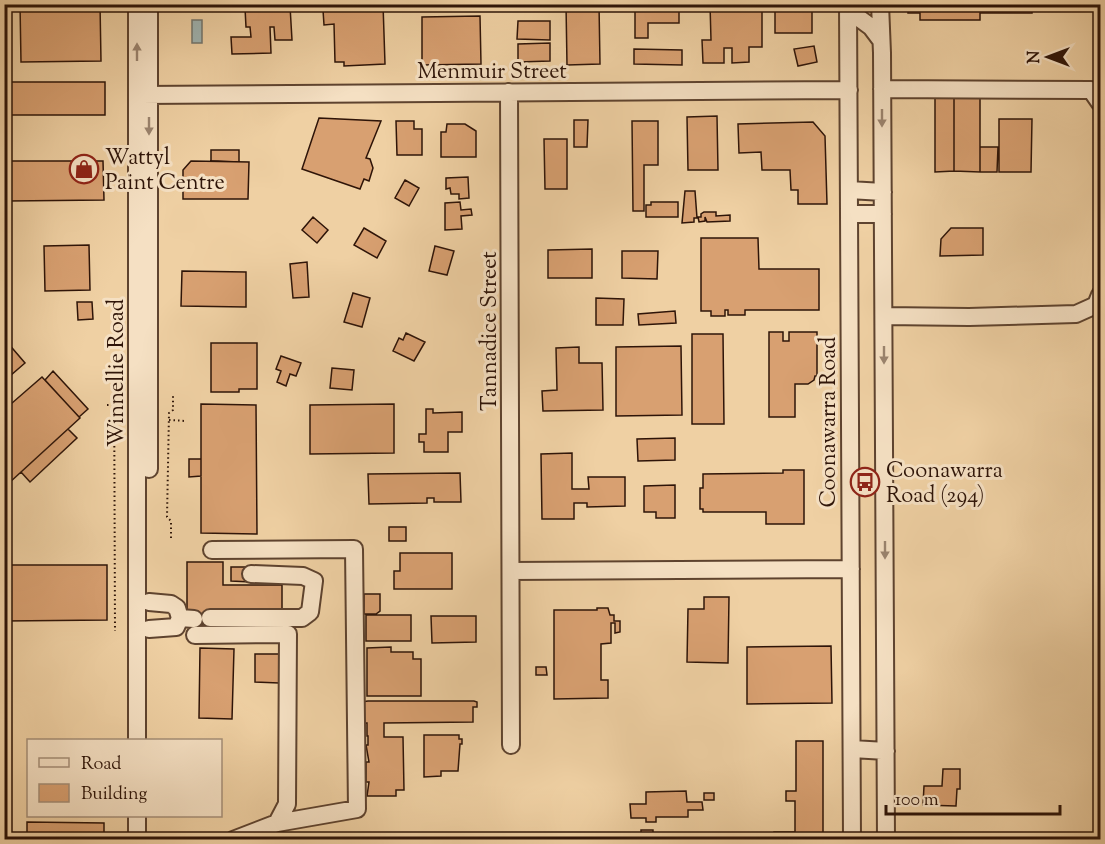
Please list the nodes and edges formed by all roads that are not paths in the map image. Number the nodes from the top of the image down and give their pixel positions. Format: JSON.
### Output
{"nodes":[{"id":1,"x":137,"y":4,"type":"edge"},
{"id":2,"x":149,"y":4,"type":"edge"},
{"id":3,"x":880,"y":4,"type":"edge"},
{"id":4,"x":848,"y":7,"type":"edge"},
{"id":5,"x":880,"y":39,"type":"junction"},
{"id":6,"x":882,"y":88,"type":"junction"},
{"id":7,"x":849,"y":90,"type":"junction"},
{"id":8,"x":509,"y":92,"type":"junction"},
{"id":9,"x":143,"y":95,"type":"junction"},
{"id":10,"x":1101,"y":103,"type":"edge"},
{"id":11,"x":849,"y":190,"type":"junction"},
{"id":12,"x":883,"y":192,"type":"junction"},
{"id":13,"x":849,"y":214,"type":"junction"},
{"id":14,"x":883,"y":214,"type":"junction"},
{"id":15,"x":1101,"y":295,"type":"edge"},
{"id":16,"x":884,"y":316,"type":"junction"},
{"id":17,"x":212,"y":550,"type":"dead end"},
{"id":18,"x":850,"y":569,"type":"junction"},
{"id":19,"x":511,"y":570,"type":"junction"},
{"id":20,"x":251,"y":574,"type":"dead end"},
{"id":21,"x":149,"y":602,"type":"junction"},
{"id":22,"x":195,"y":623,"type":"junction"},
{"id":23,"x":148,"y":629,"type":"junction"},
{"id":24,"x":137,"y":739,"type":"edge"},
{"id":25,"x":148,"y":739,"type":"edge"},
{"id":26,"x":511,"y":745,"type":"dead end"},
{"id":27,"x":852,"y":749,"type":"junction"},
{"id":28,"x":886,"y":751,"type":"junction"},
{"id":29,"x":137,"y":817,"type":"edge"},
{"id":30,"x":148,"y":817,"type":"edge"},
{"id":31,"x":277,"y":823,"type":"junction"},
{"id":32,"x":137,"y":840,"type":"edge"},
{"id":33,"x":148,"y":840,"type":"edge"},
{"id":34,"x":233,"y":840,"type":"edge"},
{"id":35,"x":852,"y":840,"type":"edge"},
{"id":36,"x":886,"y":840,"type":"edge"}],
"edges":[{"from":9,"to":1,"type":"street","name":"Winnellie Road","one_way":true},
{"from":2,"to":9,"type":"street","name":"Winnellie Road"},
{"from":3,"to":5,"type":"street"},
{"from":4,"to":5,"type":"street"},
{"from":4,"to":7,"type":"street","name":"Coonawarra Road"},
{"from":5,"to":6,"type":"street"},
{"from":6,"to":10,"type":"street"},
{"from":6,"to":12,"type":"street","one_way":true},
{"from":7,"to":8,"type":"street","name":"Menmuir Street"},
{"from":7,"to":11,"type":"street","name":"Coonawarra Road"},
{"from":8,"to":9,"type":"street","name":"Menmuir Street"},
{"from":8,"to":19,"type":"street","name":"Tannadice Street"},
{"from":9,"to":21,"type":"street","name":"Winnellie Road","one_way":true},
{"from":9,"to":24,"type":"street","name":"Winnellie Road"},
{"from":11,"to":12,"type":"street"},
{"from":11,"to":13,"type":"street","name":"Coonawarra Road"},
{"from":12,"to":14,"type":"street"},
{"from":13,"to":14,"type":"street"},
{"from":13,"to":18,"type":"street","name":"Coonawarra Road"},
{"from":14,"to":16,"type":"street"},
{"from":15,"to":16,"type":"street"},
{"from":16,"to":28,"type":"street","one_way":true},
{"from":17,"to":31,"type":"street"},
{"from":18,"to":19,"type":"street"},
{"from":18,"to":27,"type":"street","name":"Coonawarra Road"},
{"from":19,"to":26,"type":"street","name":"Tannadice Street"},
{"from":20,"to":22,"type":"street"},
{"from":21,"to":22,"type":"street"},
{"from":21,"to":23,"type":"street","name":"Winnellie Road"},
{"from":22,"to":23,"type":"street"},
{"from":22,"to":31,"type":"street"},
{"from":23,"to":25,"type":"street","name":"Winnellie Road"},
{"from":27,"to":28,"type":"street"},
{"from":27,"to":35,"type":"street","name":"Coonawarra Road"},
{"from":28,"to":36,"type":"street"},
{"from":29,"to":32,"type":"street"},
{"from":30,"to":33,"type":"street"},
{"from":31,"to":34,"type":"street"}]}
